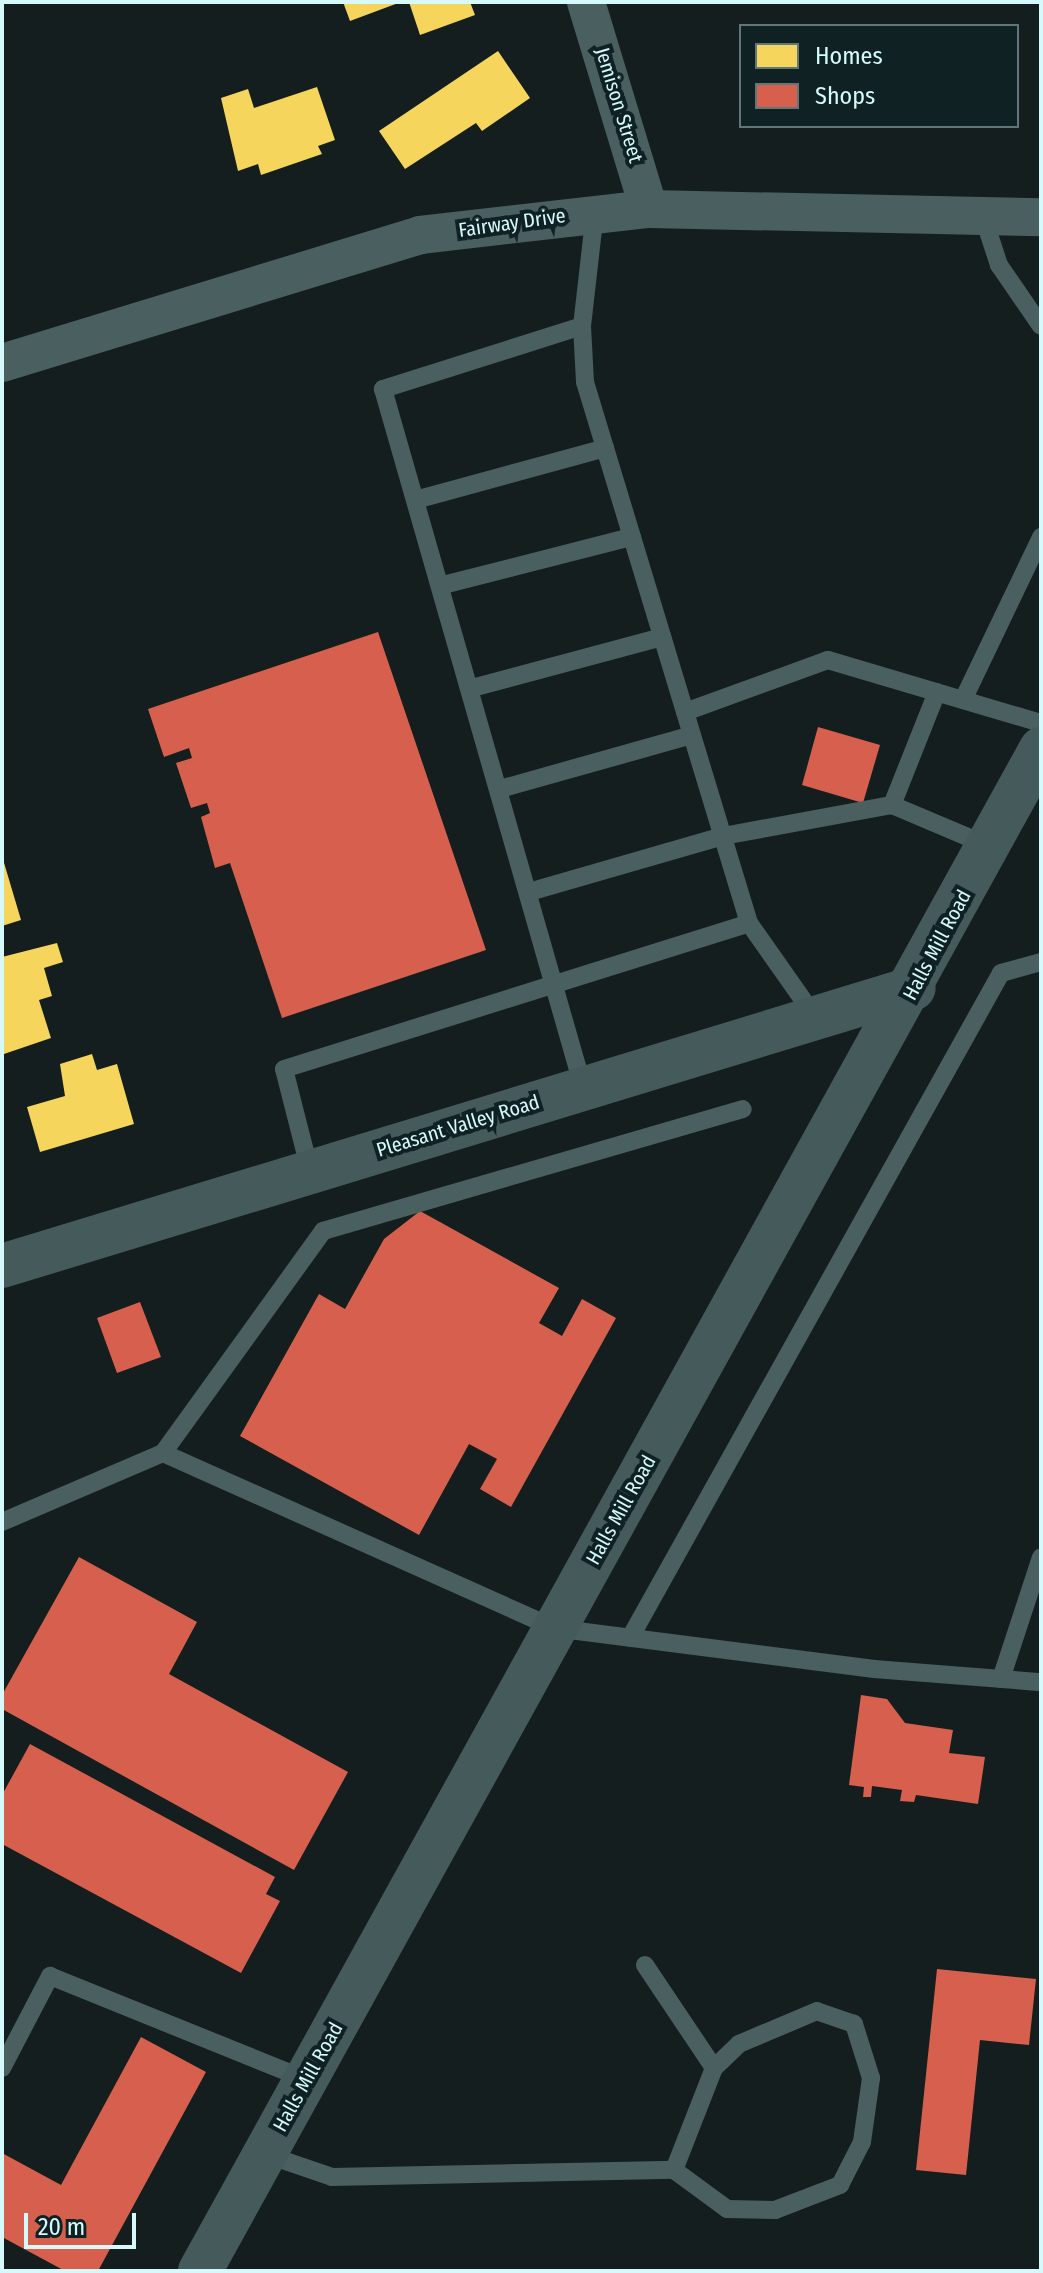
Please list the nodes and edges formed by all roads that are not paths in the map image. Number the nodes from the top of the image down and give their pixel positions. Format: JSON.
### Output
{"nodes":[{"id":1,"x":586,"y":2,"type":"edge"},
{"id":2,"x":649,"y":209,"type":"junction"},
{"id":3,"x":595,"y":212,"type":"junction"},
{"id":4,"x":982,"y":213,"type":"junction"},
{"id":5,"x":1041,"y":217,"type":"edge"},
{"id":6,"x":582,"y":326,"type":"junction"},
{"id":7,"x":1041,"y":326,"type":"edge"},
{"id":8,"x":2,"y":363,"type":"edge"},
{"id":9,"x":605,"y":448,"type":"junction"},
{"id":10,"x":419,"y":499,"type":"junction"},
{"id":11,"x":632,"y":537,"type":"junction"},
{"id":12,"x":1041,"y":537,"type":"edge"},
{"id":13,"x":443,"y":585,"type":"junction"},
{"id":14,"x":662,"y":637,"type":"junction"},
{"id":15,"x":472,"y":688,"type":"junction"},
{"id":16,"x":937,"y":692,"type":"junction"},
{"id":17,"x":963,"y":700,"type":"junction"},
{"id":18,"x":685,"y":712,"type":"junction"},
{"id":19,"x":1041,"y":723,"type":"edge"},
{"id":20,"x":692,"y":735,"type":"junction"},
{"id":21,"x":1041,"y":749,"type":"edge"},
{"id":22,"x":500,"y":789,"type":"junction"},
{"id":23,"x":892,"y":805,"type":"junction"},
{"id":24,"x":723,"y":836,"type":"junction"},
{"id":25,"x":989,"y":846,"type":"junction"},
{"id":26,"x":529,"y":892,"type":"junction"},
{"id":27,"x":749,"y":923,"type":"junction"},
{"id":28,"x":1041,"y":962,"type":"edge"},
{"id":29,"x":553,"y":980,"type":"junction"},
{"id":30,"x":914,"y":988,"type":"junction"},
{"id":31,"x":817,"y":1019,"type":"junction"},
{"id":32,"x":583,"y":1087,"type":"junction"},
{"id":33,"x":743,"y":1109,"type":"dead end"},
{"id":34,"x":310,"y":1171,"type":"junction"},
{"id":35,"x":2,"y":1266,"type":"edge"},
{"id":36,"x":163,"y":1453,"type":"junction"},
{"id":37,"x":2,"y":1522,"type":"edge"},
{"id":38,"x":1041,"y":1557,"type":"edge"},
{"id":39,"x":554,"y":1628,"type":"junction"},
{"id":40,"x":630,"y":1638,"type":"junction"},
{"id":41,"x":1001,"y":1679,"type":"junction"},
{"id":42,"x":1041,"y":1682,"type":"edge"},
{"id":43,"x":645,"y":1965,"type":"dead end"},
{"id":44,"x":2,"y":2068,"type":"edge"},
{"id":45,"x":714,"y":2068,"type":"junction"},
{"id":46,"x":307,"y":2080,"type":"junction"},
{"id":47,"x":265,"y":2154,"type":"junction"},
{"id":48,"x":674,"y":2170,"type":"junction"},
{"id":49,"x":200,"y":2271,"type":"edge"}],
"edges":[{"from":1,"to":2,"type":"street","name":"Jemison Street"},
{"from":2,"to":3,"type":"street","name":"Fairway Drive"},
{"from":2,"to":4,"type":"street","name":"Fairway Drive"},
{"from":3,"to":6,"type":"lane"},
{"from":3,"to":8,"type":"street","name":"Fairway Drive"},
{"from":4,"to":5,"type":"street","name":"Fairway Drive"},
{"from":4,"to":7,"type":"lane"},
{"from":6,"to":9,"type":"lane"},
{"from":6,"to":10,"type":"lane"},
{"from":9,"to":10,"type":"lane"},
{"from":9,"to":11,"type":"lane"},
{"from":10,"to":13,"type":"lane"},
{"from":11,"to":13,"type":"lane"},
{"from":11,"to":14,"type":"lane"},
{"from":12,"to":17,"type":"lane"},
{"from":13,"to":15,"type":"lane"},
{"from":14,"to":15,"type":"lane"},
{"from":14,"to":18,"type":"lane"},
{"from":15,"to":22,"type":"lane"},
{"from":16,"to":17,"type":"lane"},
{"from":16,"to":18,"type":"lane"},
{"from":16,"to":23,"type":"lane"},
{"from":17,"to":19,"type":"lane"},
{"from":18,"to":20,"type":"lane"},
{"from":20,"to":22,"type":"lane"},
{"from":20,"to":24,"type":"lane"},
{"from":21,"to":25,"type":"street","name":"Halls Mill Road"},
{"from":22,"to":26,"type":"lane"},
{"from":23,"to":24,"type":"lane"},
{"from":23,"to":25,"type":"lane"},
{"from":24,"to":26,"type":"lane"},
{"from":24,"to":27,"type":"lane"},
{"from":25,"to":30,"type":"street","name":"Halls Mill Road"},
{"from":26,"to":29,"type":"lane"},
{"from":27,"to":29,"type":"lane"},
{"from":27,"to":31,"type":"lane"},
{"from":28,"to":40,"type":"lane"},
{"from":29,"to":32,"type":"lane"},
{"from":29,"to":34,"type":"lane"},
{"from":30,"to":31,"type":"street","name":"Pleasant Valley Road"},
{"from":30,"to":39,"type":"street","name":"Halls Mill Road"},
{"from":31,"to":32,"type":"street","name":"Pleasant Valley Road"},
{"from":32,"to":34,"type":"street","name":"Pleasant Valley Road"},
{"from":33,"to":36,"type":"lane"},
{"from":34,"to":35,"type":"street","name":"Pleasant Valley Road"},
{"from":36,"to":37,"type":"lane"},
{"from":36,"to":39,"type":"lane"},
{"from":38,"to":41,"type":"lane"},
{"from":39,"to":40,"type":"lane"},
{"from":39,"to":46,"type":"street","name":"Halls Mill Road"},
{"from":40,"to":41,"type":"lane"},
{"from":41,"to":42,"type":"lane"},
{"from":43,"to":45,"type":"lane"},
{"from":44,"to":46,"type":"lane"},
{"from":45,"to":48,"type":"lane"},
{"from":45,"to":48,"type":"lane"},
{"from":46,"to":47,"type":"street","name":"Halls Mill Road"},
{"from":47,"to":48,"type":"lane"},
{"from":47,"to":49,"type":"street","name":"Halls Mill Road"}]}
